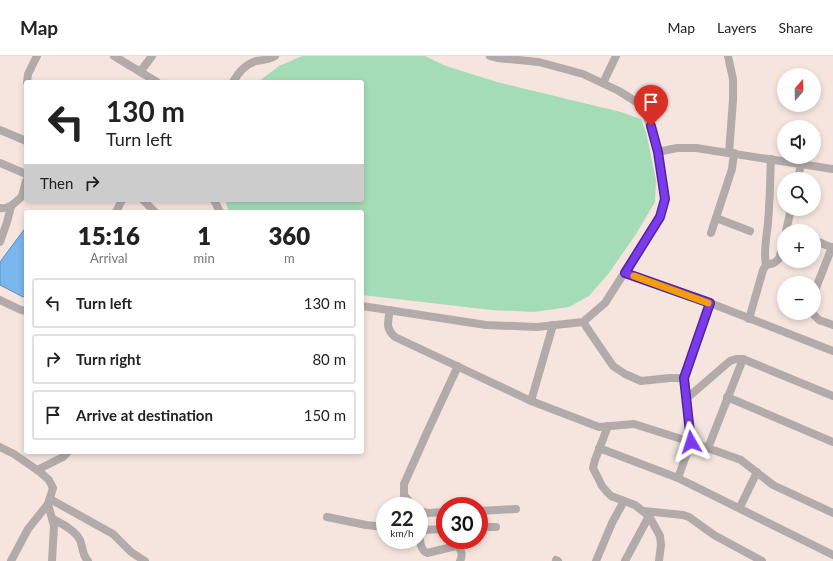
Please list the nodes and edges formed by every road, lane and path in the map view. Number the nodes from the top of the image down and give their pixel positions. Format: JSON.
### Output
{"nodes":[{"id":1,"x":37,"y":56,"type":"edge"},
{"id":2,"x":114,"y":56,"type":"edge"},
{"id":3,"x":152,"y":56,"type":"edge"},
{"id":4,"x":275,"y":56,"type":"edge"},
{"id":5,"x":491,"y":56,"type":"edge"},
{"id":6,"x":616,"y":56,"type":"edge"},
{"id":7,"x":728,"y":56,"type":"edge"},
{"id":8,"x":541,"y":59,"type":"edge"},
{"id":9,"x":140,"y":72,"type":"junction"},
{"id":10,"x":27,"y":80,"type":"edge"},
{"id":11,"x":154,"y":80,"type":"edge"},
{"id":12,"x":234,"y":80,"type":"edge"},
{"id":13,"x":603,"y":83,"type":"junction"},
{"id":14,"x":0,"y":130,"type":"edge"},
{"id":15,"x":24,"y":140,"type":"edge"},
{"id":16,"x":658,"y":152,"type":"junction"},
{"id":17,"x":731,"y":153,"type":"junction"},
{"id":18,"x":771,"y":159,"type":"junction"},
{"id":19,"x":777,"y":160,"type":"edge"},
{"id":20,"x":0,"y":162,"type":"edge"},
{"id":21,"x":801,"y":164,"type":"joint"},
{"id":22,"x":833,"y":169,"type":"edge"},
{"id":23,"x":799,"y":172,"type":"edge"},
{"id":24,"x":24,"y":173,"type":"edge"},
{"id":25,"x":24,"y":195,"type":"edge"},
{"id":26,"x":145,"y":202,"type":"edge"},
{"id":27,"x":11,"y":207,"type":"junction"},
{"id":28,"x":0,"y":208,"type":"edge"},
{"id":29,"x":154,"y":210,"type":"edge"},
{"id":30,"x":716,"y":218,"type":"junction"},
{"id":31,"x":750,"y":231,"type":"dead end"},
{"id":32,"x":711,"y":233,"type":"dead end"},
{"id":33,"x":0,"y":242,"type":"edge"},
{"id":34,"x":821,"y":243,"type":"edge"},
{"id":35,"x":832,"y":248,"type":"edge"},
{"id":36,"x":777,"y":261,"type":"edge"},
{"id":37,"x":766,"y":265,"type":"junction"},
{"id":38,"x":625,"y":273,"type":"junction"},
{"id":39,"x":821,"y":276,"type":"edge"},
{"id":40,"x":0,"y":300,"type":"edge"},
{"id":41,"x":710,"y":303,"type":"junction"},
{"id":42,"x":364,"y":306,"type":"edge"},
{"id":43,"x":390,"y":310,"type":"junction"},
{"id":44,"x":24,"y":311,"type":"edge"},
{"id":45,"x":749,"y":319,"type":"junction"},
{"id":46,"x":819,"y":320,"type":"edge"},
{"id":47,"x":583,"y":322,"type":"junction"},
{"id":48,"x":553,"y":325,"type":"junction"},
{"id":49,"x":833,"y":325,"type":"edge"},
{"id":50,"x":833,"y":351,"type":"edge"},
{"id":51,"x":742,"y":359,"type":"junction"},
{"id":52,"x":458,"y":366,"type":"junction"},
{"id":53,"x":684,"y":378,"type":"junction"},
{"id":54,"x":833,"y":396,"type":"edge"},
{"id":55,"x":727,"y":397,"type":"junction"},
{"id":56,"x":686,"y":399,"type":"junction"},
{"id":57,"x":530,"y":401,"type":"junction"},
{"id":58,"x":608,"y":426,"type":"junction"},
{"id":59,"x":691,"y":442,"type":"junction"},
{"id":60,"x":833,"y":442,"type":"edge"},
{"id":61,"x":0,"y":447,"type":"edge"},
{"id":62,"x":599,"y":448,"type":"junction"},
{"id":63,"x":708,"y":448,"type":"junction"},
{"id":64,"x":66,"y":454,"type":"edge"},
{"id":65,"x":37,"y":470,"type":"junction"},
{"id":66,"x":757,"y":472,"type":"junction"},
{"id":67,"x":678,"y":478,"type":"junction"},
{"id":68,"x":406,"y":497,"type":"edge"},
{"id":69,"x":49,"y":501,"type":"junction"},
{"id":70,"x":624,"y":501,"type":"junction"},
{"id":71,"x":740,"y":507,"type":"junction"},
{"id":72,"x":516,"y":509,"type":"dead end"},
{"id":73,"x":488,"y":511,"type":"edge"},
{"id":74,"x":833,"y":513,"type":"edge"},
{"id":75,"x":646,"y":514,"type":"junction"},
{"id":76,"x":327,"y":518,"type":"dead end"},
{"id":77,"x":52,"y":519,"type":"junction"},
{"id":78,"x":376,"y":526,"type":"edge"},
{"id":79,"x":488,"y":526,"type":"edge"},
{"id":80,"x":496,"y":526,"type":"dead end"},
{"id":81,"x":422,"y":549,"type":"edge"},
{"id":82,"x":833,"y":555,"type":"edge"},
{"id":83,"x":12,"y":561,"type":"edge"},
{"id":84,"x":52,"y":561,"type":"edge"},
{"id":85,"x":88,"y":561,"type":"edge"},
{"id":86,"x":145,"y":561,"type":"edge"},
{"id":87,"x":460,"y":561,"type":"edge"},
{"id":88,"x":596,"y":561,"type":"edge"},
{"id":89,"x":625,"y":561,"type":"edge"},
{"id":90,"x":659,"y":561,"type":"edge"},
{"id":91,"x":762,"y":561,"type":"edge"}],
"edges":[{"from":1,"to":10,"type":"street"},
{"from":2,"to":9,"type":"street"},
{"from":3,"to":9,"type":"street"},
{"from":4,"to":12,"type":"street"},
{"from":5,"to":8,"type":"street"},
{"from":6,"to":13,"type":"street"},
{"from":7,"to":17,"type":"street"},
{"from":8,"to":13,"type":"street"},
{"from":9,"to":11,"type":"street"},
{"from":13,"to":16,"type":"street"},
{"from":14,"to":15,"type":"street"},
{"from":16,"to":17,"type":"street"},
{"from":16,"to":38,"type":"street"},
{"from":17,"to":18,"type":"street"},
{"from":17,"to":30,"type":"street"},
{"from":18,"to":19,"type":"street"},
{"from":18,"to":37,"type":"street"},
{"from":20,"to":24,"type":"street"},
{"from":21,"to":22,"type":"street"},
{"from":21,"to":23,"type":"street"},
{"from":25,"to":27,"type":"street"},
{"from":26,"to":29,"type":"street"},
{"from":27,"to":28,"type":"street"},
{"from":27,"to":33,"type":"street"},
{"from":30,"to":31,"type":"street"},
{"from":30,"to":32,"type":"street"},
{"from":34,"to":35,"type":"street"},
{"from":35,"to":39,"type":"street"},
{"from":36,"to":37,"type":"street"},
{"from":37,"to":45,"type":"street"},
{"from":38,"to":41,"type":"street"},
{"from":38,"to":47,"type":"street"},
{"from":40,"to":44,"type":"street"},
{"from":41,"to":45,"type":"street"},
{"from":41,"to":53,"type":"street"},
{"from":42,"to":43,"type":"street"},
{"from":43,"to":48,"type":"street"},
{"from":43,"to":52,"type":"street"},
{"from":45,"to":50,"type":"street"},
{"from":46,"to":49,"type":"street"},
{"from":47,"to":48,"type":"street"},
{"from":47,"to":53,"type":"street"},
{"from":48,"to":57,"type":"street"},
{"from":51,"to":54,"type":"street"},
{"from":51,"to":55,"type":"street"},
{"from":51,"to":56,"type":"street"},
{"from":52,"to":57,"type":"street"},
{"from":52,"to":68,"type":"street"},
{"from":53,"to":56,"type":"street"},
{"from":55,"to":60,"type":"street"},
{"from":55,"to":63,"type":"street"},
{"from":56,"to":59,"type":"street"},
{"from":57,"to":58,"type":"street"},
{"from":58,"to":59,"type":"street"},
{"from":58,"to":62,"type":"street"},
{"from":59,"to":63,"type":"street"},
{"from":59,"to":67,"type":"street"},
{"from":61,"to":65,"type":"street"},
{"from":62,"to":67,"type":"street"},
{"from":62,"to":70,"type":"street"},
{"from":63,"to":66,"type":"street"},
{"from":64,"to":65,"type":"street"},
{"from":65,"to":69,"type":"street"},
{"from":66,"to":71,"type":"street"},
{"from":66,"to":74,"type":"street"},
{"from":67,"to":71,"type":"street"},
{"from":69,"to":77,"type":"street"},
{"from":69,"to":83,"type":"street"},
{"from":69,"to":86,"type":"street"},
{"from":70,"to":75,"type":"street"},
{"from":70,"to":88,"type":"street"},
{"from":71,"to":82,"type":"street"},
{"from":72,"to":73,"type":"street"},
{"from":75,"to":89,"type":"street"},
{"from":75,"to":90,"type":"street"},
{"from":75,"to":91,"type":"street"},
{"from":76,"to":78,"type":"street"},
{"from":77,"to":84,"type":"street"},
{"from":77,"to":85,"type":"street"},
{"from":79,"to":80,"type":"street"},
{"from":81,"to":87,"type":"street"}]}
